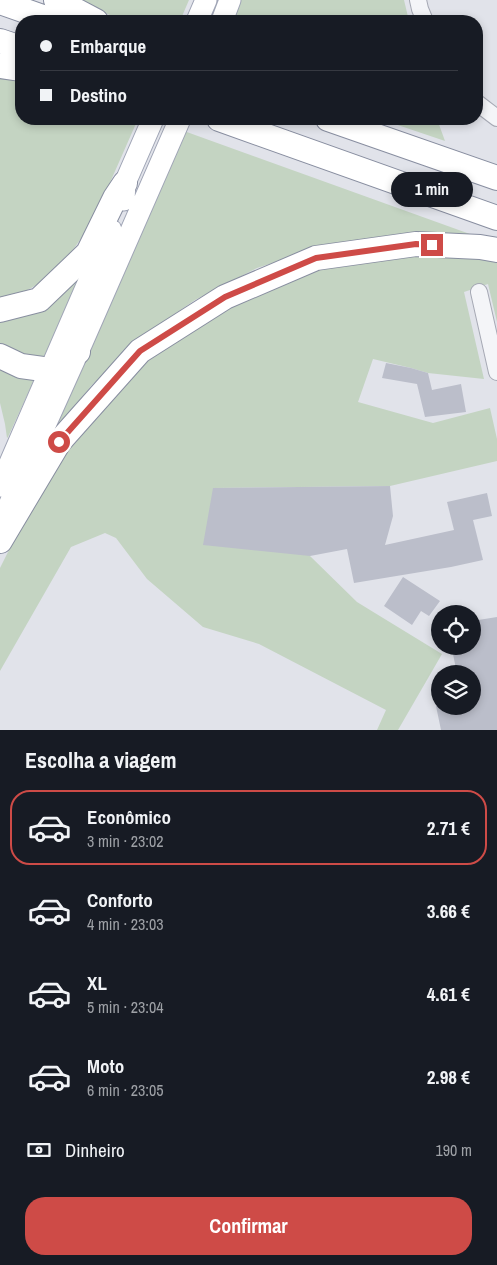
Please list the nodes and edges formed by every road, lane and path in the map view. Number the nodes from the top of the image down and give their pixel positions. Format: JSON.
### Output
{"nodes":[{"id":1,"x":56,"y":0,"type":"edge"},
{"id":2,"x":206,"y":0,"type":"edge"},
{"id":3,"x":230,"y":0,"type":"edge"},
{"id":4,"x":418,"y":0,"type":"edge"},
{"id":5,"x":0,"y":2,"type":"edge"},
{"id":6,"x":37,"y":15,"type":"edge"},
{"id":7,"x":85,"y":15,"type":"edge"},
{"id":8,"x":200,"y":15,"type":"edge"},
{"id":9,"x":224,"y":15,"type":"edge"},
{"id":10,"x":422,"y":15,"type":"edge"},
{"id":11,"x":0,"y":41,"type":"edge"},
{"id":12,"x":15,"y":46,"type":"edge"},
{"id":13,"x":0,"y":66,"type":"edge"},
{"id":14,"x":15,"y":68,"type":"edge"},
{"id":15,"x":483,"y":107,"type":"edge"},
{"id":16,"x":497,"y":118,"type":"edge"},
{"id":17,"x":151,"y":125,"type":"edge"},
{"id":18,"x":177,"y":125,"type":"edge"},
{"id":19,"x":236,"y":125,"type":"edge"},
{"id":20,"x":345,"y":125,"type":"edge"},
{"id":21,"x":497,"y":178,"type":"edge"},
{"id":22,"x":126,"y":183,"type":"junction"},
{"id":23,"x":497,"y":218,"type":"edge"},
{"id":24,"x":497,"y":250,"type":"edge"},
{"id":25,"x":479,"y":292,"type":"dead end"},
{"id":26,"x":0,"y":310,"type":"edge"},
{"id":27,"x":78,"y":352,"type":"junction"},
{"id":28,"x":0,"y":356,"type":"edge"},
{"id":29,"x":50,"y":370,"type":"junction"},
{"id":30,"x":497,"y":372,"type":"edge"},
{"id":31,"x":0,"y":486,"type":"edge"},
{"id":32,"x":0,"y":535,"type":"edge"},
{"id":33,"x":0,"y":541,"type":"edge"}],
"edges":[{"from":1,"to":7,"type":"highway"},
{"from":2,"to":8,"type":"main road"},
{"from":3,"to":9,"type":"main road"},
{"from":4,"to":10,"type":"street"},
{"from":5,"to":6,"type":"highway"},
{"from":11,"to":12,"type":"highway"},
{"from":13,"to":14,"type":"highway"},
{"from":15,"to":16,"type":"street"},
{"from":17,"to":22,"type":"main road"},
{"from":18,"to":27,"type":"main road"},
{"from":19,"to":23,"type":"highway"},
{"from":20,"to":21,"type":"highway"},
{"from":22,"to":26,"type":"highway"},
{"from":22,"to":29,"type":"main road"},
{"from":24,"to":33,"type":"highway"},
{"from":25,"to":30,"type":"street"},
{"from":27,"to":29,"type":"highway"},
{"from":27,"to":32,"type":"main road"},
{"from":28,"to":29,"type":"highway"},
{"from":29,"to":31,"type":"main road"}]}
